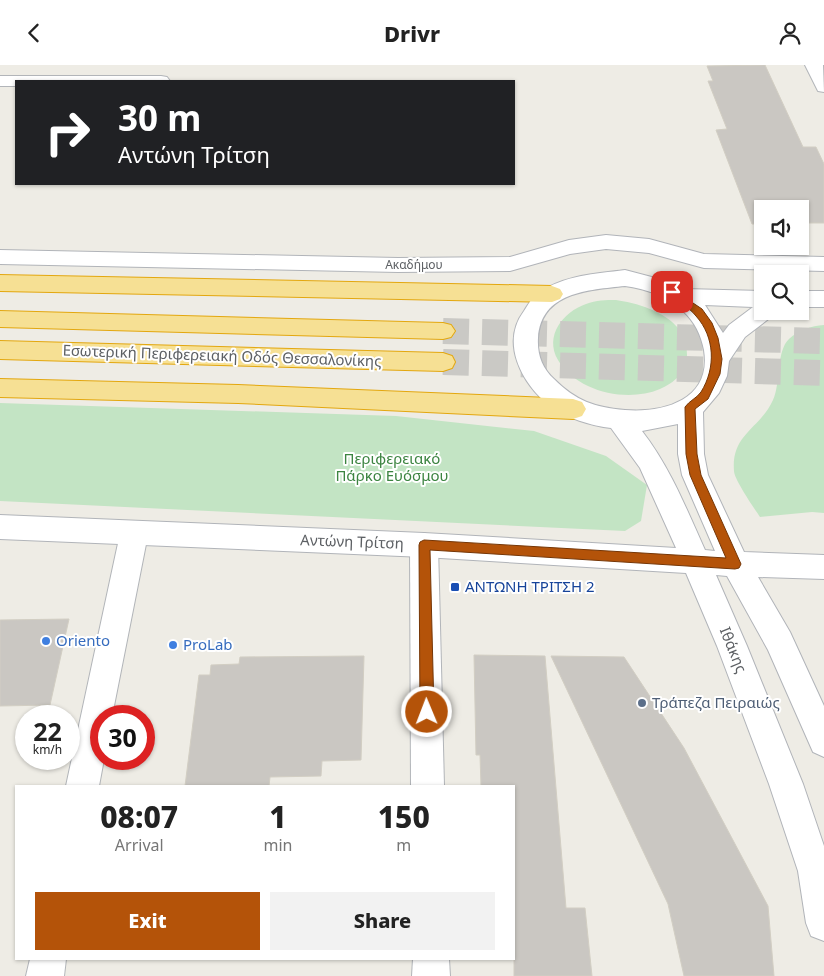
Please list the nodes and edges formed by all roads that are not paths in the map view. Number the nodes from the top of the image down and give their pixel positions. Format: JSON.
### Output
{"nodes":[{"id":1,"x":814,"y":65,"type":"edge"},
{"id":2,"x":0,"y":81,"type":"edge"},
{"id":3,"x":15,"y":81,"type":"edge"},
{"id":4,"x":824,"y":87,"type":"edge"},
{"id":5,"x":0,"y":257,"type":"edge"},
{"id":6,"x":824,"y":264,"type":"edge"},
{"id":7,"x":0,"y":283,"type":"edge"},
{"id":8,"x":552,"y":294,"type":"junction"},
{"id":9,"x":680,"y":297,"type":"junction"},
{"id":10,"x":754,"y":299,"type":"edge"},
{"id":11,"x":809,"y":299,"type":"edge"},
{"id":12,"x":824,"y":299,"type":"edge"},
{"id":13,"x":754,"y":318,"type":"edge"},
{"id":14,"x":0,"y":319,"type":"edge"},
{"id":15,"x":442,"y":331,"type":"tunnel mouth"},
{"id":16,"x":0,"y":350,"type":"edge"},
{"id":17,"x":717,"y":359,"type":"junction"},
{"id":18,"x":443,"y":362,"type":"tunnel mouth"},
{"id":19,"x":0,"y":388,"type":"edge"},
{"id":20,"x":690,"y":407,"type":"junction"},
{"id":21,"x":573,"y":409,"type":"junction"},
{"id":22,"x":619,"y":420,"type":"junction"},
{"id":23,"x":0,"y":527,"type":"edge"},
{"id":24,"x":134,"y":534,"type":"junction"},
{"id":25,"x":424,"y":545,"type":"junction"},
{"id":26,"x":695,"y":560,"type":"junction"},
{"id":27,"x":735,"y":564,"type":"junction"},
{"id":28,"x":824,"y":567,"type":"edge"},
{"id":29,"x":824,"y":741,"type":"edge"},
{"id":30,"x":82,"y":785,"type":"edge"},
{"id":31,"x":428,"y":785,"type":"edge"},
{"id":32,"x":824,"y":923,"type":"edge"},
{"id":33,"x":48,"y":960,"type":"edge"},
{"id":34,"x":431,"y":960,"type":"edge"},
{"id":35,"x":45,"y":976,"type":"edge"},
{"id":36,"x":431,"y":976,"type":"edge"}],
"edges":[{"from":1,"to":4,"type":"street"},
{"from":2,"to":3,"type":"street"},
{"from":5,"to":6,"type":"street","name":"Ακαδήμου"},
{"from":7,"to":8,"type":"highway"},
{"from":8,"to":9,"type":"street"},
{"from":8,"to":21,"type":"street"},
{"from":9,"to":10,"type":"street"},
{"from":9,"to":17,"type":"street"},
{"from":11,"to":12,"type":"street"},
{"from":13,"to":17,"type":"street"},
{"from":14,"to":15,"type":"highway","name":"Εσωτερική Περιφερειακή Οδός Θεσσαλονίκης"},
{"from":16,"to":18,"type":"highway","name":"Εσωτερική Περιφερειακή Οδός Θεσσαλονίκης"},
{"from":17,"to":20,"type":"street"},
{"from":19,"to":21,"type":"highway"},
{"from":20,"to":22,"type":"street"},
{"from":20,"to":27,"type":"street"},
{"from":21,"to":22,"type":"street"},
{"from":22,"to":26,"type":"street","name":"Ιθάκης"},
{"from":23,"to":24,"type":"street","name":"Αντώνη Τρίτση"},
{"from":24,"to":25,"type":"street","name":"Αντώνη Τρίτση"},
{"from":24,"to":30,"type":"street"},
{"from":25,"to":26,"type":"street","name":"Αντώνη Τρίτση"},
{"from":25,"to":31,"type":"street"},
{"from":26,"to":27,"type":"street","name":"Αντώνη Τρίτση"},
{"from":26,"to":32,"type":"street","name":"Ιθάκης"},
{"from":27,"to":28,"type":"street","name":"Αντώνη Τρίτση"},
{"from":27,"to":29,"type":"street"},
{"from":33,"to":35,"type":"street"},
{"from":34,"to":36,"type":"street"}]}
